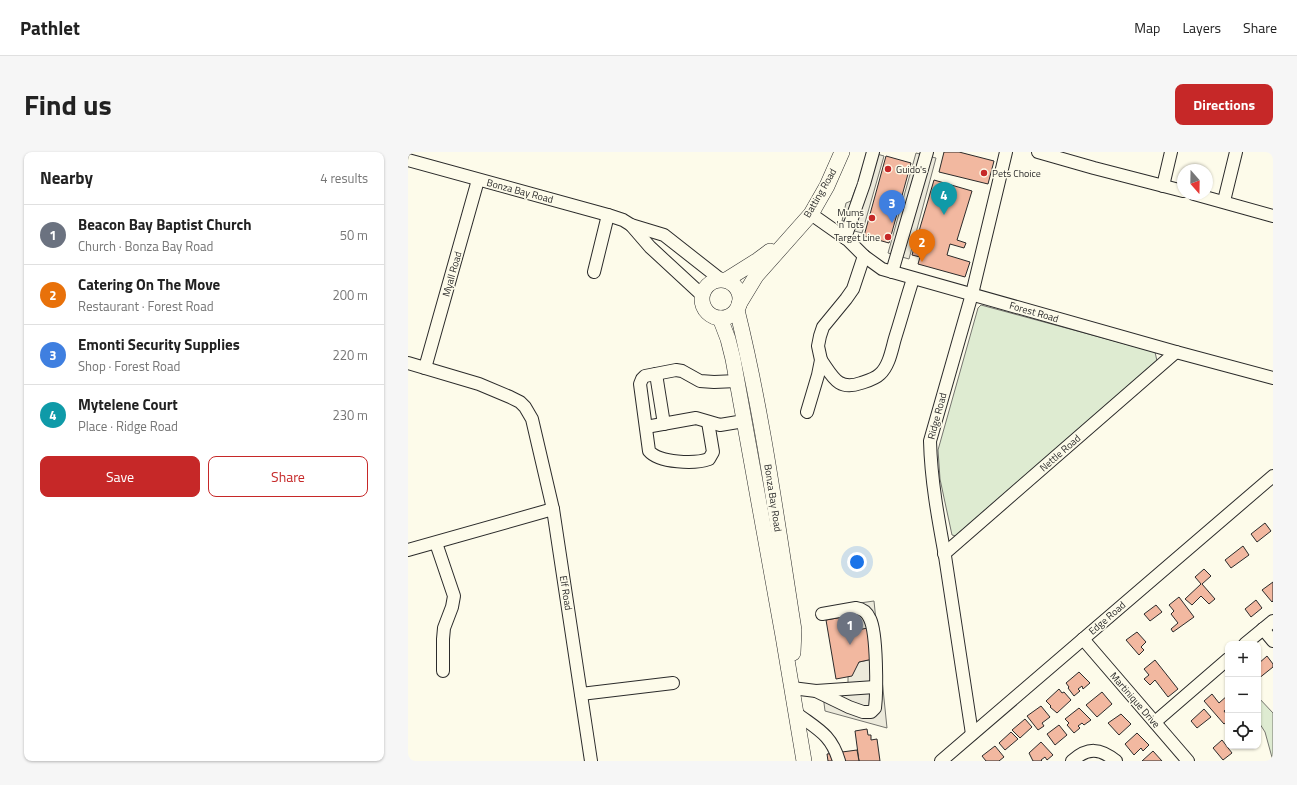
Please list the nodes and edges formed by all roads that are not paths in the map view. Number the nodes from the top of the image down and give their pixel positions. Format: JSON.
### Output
{"nodes":[{"id":1,"x":842,"y":152,"type":"edge"},
{"id":2,"x":873,"y":152,"type":"edge"},
{"id":3,"x":927,"y":152,"type":"edge"},
{"id":4,"x":1006,"y":152,"type":"edge"},
{"id":5,"x":1038,"y":152,"type":"edge"},
{"id":6,"x":1171,"y":152,"type":"edge"},
{"id":7,"x":1236,"y":152,"type":"edge"},
{"id":8,"x":1077,"y":158,"type":"edge"},
{"id":9,"x":408,"y":160,"type":"edge"},
{"id":10,"x":478,"y":180,"type":"junction"},
{"id":11,"x":1163,"y":186,"type":"junction"},
{"id":12,"x":1177,"y":190,"type":"edge"},
{"id":13,"x":1213,"y":198,"type":"edge"},
{"id":14,"x":1224,"y":201,"type":"junction"},
{"id":15,"x":810,"y":214,"type":"junction"},
{"id":16,"x":608,"y":215,"type":"junction"},
{"id":17,"x":1273,"y":216,"type":"edge"},
{"id":18,"x":631,"y":225,"type":"junction"},
{"id":19,"x":794,"y":232,"type":"junction"},
{"id":20,"x":845,"y":238,"type":"junction"},
{"id":21,"x":864,"y":256,"type":"junction"},
{"id":22,"x":594,"y":272,"type":"dead end"},
{"id":23,"x":892,"y":272,"type":"junction"},
{"id":24,"x":913,"y":279,"type":"junction"},
{"id":25,"x":723,"y":280,"type":"junction"},
{"id":26,"x":972,"y":294,"type":"junction"},
{"id":27,"x":702,"y":295,"type":"junction"},
{"id":28,"x":738,"y":307,"type":"junction"},
{"id":29,"x":720,"y":318,"type":"junction"},
{"id":30,"x":1176,"y":352,"type":"junction"},
{"id":31,"x":821,"y":360,"type":"junction"},
{"id":32,"x":408,"y":363,"type":"edge"},
{"id":33,"x":425,"y":368,"type":"junction"},
{"id":34,"x":656,"y":374,"type":"junction"},
{"id":35,"x":1273,"y":378,"type":"edge"},
{"id":36,"x":737,"y":381,"type":"junction"},
{"id":37,"x":807,"y":412,"type":"dead end"},
{"id":38,"x":744,"y":421,"type":"junction"},
{"id":39,"x":708,"y":422,"type":"junction"},
{"id":40,"x":664,"y":424,"type":"junction"},
{"id":41,"x":646,"y":427,"type":"junction"},
{"id":42,"x":1273,"y":476,"type":"edge"},
{"id":43,"x":553,"y":509,"type":"junction"},
{"id":44,"x":436,"y":543,"type":"junction"},
{"id":45,"x":408,"y":550,"type":"edge"},
{"id":46,"x":944,"y":554,"type":"junction"},
{"id":47,"x":822,"y":614,"type":"dead end"},
{"id":48,"x":1273,"y":621,"type":"edge"},
{"id":49,"x":1263,"y":629,"type":"junction"},
{"id":50,"x":1083,"y":639,"type":"junction"},
{"id":51,"x":1249,"y":641,"type":"edge"},
{"id":52,"x":1273,"y":641,"type":"edge"},
{"id":53,"x":1225,"y":662,"type":"edge"},
{"id":54,"x":443,"y":671,"type":"dead end"},
{"id":55,"x":673,"y":683,"type":"dead end"},
{"id":56,"x":875,"y":687,"type":"junction"},
{"id":57,"x":792,"y":688,"type":"junction"},
{"id":58,"x":816,"y":691,"type":"junction"},
{"id":59,"x":581,"y":694,"type":"junction"},
{"id":60,"x":796,"y":713,"type":"junction"},
{"id":61,"x":1154,"y":722,"type":"junction"},
{"id":62,"x":972,"y":734,"type":"junction"},
{"id":63,"x":944,"y":760,"type":"edge"},
{"id":64,"x":591,"y":761,"type":"edge"},
{"id":65,"x":804,"y":761,"type":"edge"},
{"id":66,"x":839,"y":761,"type":"edge"},
{"id":67,"x":1072,"y":761,"type":"edge"},
{"id":68,"x":1116,"y":761,"type":"edge"},
{"id":69,"x":1188,"y":761,"type":"edge"}],
"edges":[{"from":1,"to":15,"type":"main road","name":"Batting Road"},
{"from":2,"to":20,"type":"street"},
{"from":3,"to":23,"type":"street"},
{"from":4,"to":26,"type":"street","name":"Ridge Road"},
{"from":5,"to":8,"type":"street"},
{"from":6,"to":11,"type":"street"},
{"from":7,"to":14,"type":"street"},
{"from":8,"to":11,"type":"street"},
{"from":9,"to":10,"type":"street","name":"Bonza Bay Road"},
{"from":10,"to":16,"type":"street","name":"Bonza Bay Road"},
{"from":10,"to":33,"type":"street","name":"Myall Road"},
{"from":11,"to":12,"type":"street"},
{"from":13,"to":14,"type":"street"},
{"from":14,"to":17,"type":"street"},
{"from":15,"to":19,"type":"main road","name":"Batting Road"},
{"from":15,"to":20,"type":"street","name":"Forest Road"},
{"from":16,"to":18,"type":"street","name":"Bonza Bay Road"},
{"from":16,"to":22,"type":"street"},
{"from":18,"to":25,"type":"street","name":"Bonza Bay Road"},
{"from":18,"to":27,"type":"street","name":"Bonza Bay Road"},
{"from":19,"to":25,"type":"main road","name":"Batting Road"},
{"from":19,"to":28,"type":"main road","name":"Batting Road"},
{"from":20,"to":21,"type":"street","name":"Forest Road"},
{"from":21,"to":23,"type":"street","name":"Forest Road"},
{"from":21,"to":31,"type":"street"},
{"from":23,"to":24,"type":"street","name":"Forest Road"},
{"from":24,"to":26,"type":"street","name":"Forest Road"},
{"from":24,"to":31,"type":"street"},
{"from":25,"to":27,"type":"main road"},
{"from":25,"to":28,"type":"main road"},
{"from":26,"to":30,"type":"street","name":"Forest Road"},
{"from":26,"to":46,"type":"street","name":"Ridge Road"},
{"from":27,"to":29,"type":"main road"},
{"from":28,"to":29,"type":"main road"},
{"from":28,"to":57,"type":"main road","name":"Bonza Bay Road"},
{"from":29,"to":36,"type":"main road","name":"Bonza Bay Road"},
{"from":30,"to":35,"type":"street","name":"Forest Road"},
{"from":30,"to":46,"type":"street","name":"Nettle Road"},
{"from":31,"to":37,"type":"street"},
{"from":32,"to":33,"type":"street","name":"Elf Road"},
{"from":33,"to":43,"type":"street","name":"Elf Road"},
{"from":34,"to":36,"type":"street"},
{"from":34,"to":40,"type":"street"},
{"from":34,"to":41,"type":"street"},
{"from":36,"to":38,"type":"main road","name":"Bonza Bay Road"},
{"from":38,"to":39,"type":"street"},
{"from":38,"to":57,"type":"main road","name":"Bonza Bay Road"},
{"from":39,"to":40,"type":"street"},
{"from":39,"to":41,"type":"street"},
{"from":40,"to":41,"type":"street"},
{"from":42,"to":50,"type":"street","name":"Edge Road"},
{"from":43,"to":44,"type":"street"},
{"from":43,"to":59,"type":"street","name":"Elf Road"},
{"from":44,"to":45,"type":"street"},
{"from":44,"to":54,"type":"street"},
{"from":46,"to":62,"type":"street","name":"Ridge Road"},
{"from":47,"to":56,"type":"street"},
{"from":48,"to":49,"type":"street"},
{"from":49,"to":51,"type":"street"},
{"from":49,"to":52,"type":"street"},
{"from":50,"to":61,"type":"street","name":"Martinique Drive"},
{"from":50,"to":62,"type":"street","name":"Edge Road"},
{"from":53,"to":61,"type":"street"},
{"from":55,"to":59,"type":"street"},
{"from":56,"to":58,"type":"street"},
{"from":56,"to":58,"type":"street"},
{"from":57,"to":58,"type":"street"},
{"from":57,"to":60,"type":"main road","name":"Bonza Bay Road"},
{"from":59,"to":64,"type":"street","name":"Elf Road"},
{"from":60,"to":65,"type":"main road","name":"Bonza Bay Road"},
{"from":60,"to":66,"type":"street"},
{"from":61,"to":69,"type":"street","name":"Martinique Drive"},
{"from":62,"to":63,"type":"street","name":"Edge Road"},
{"from":67,"to":68,"type":"street"}]}
